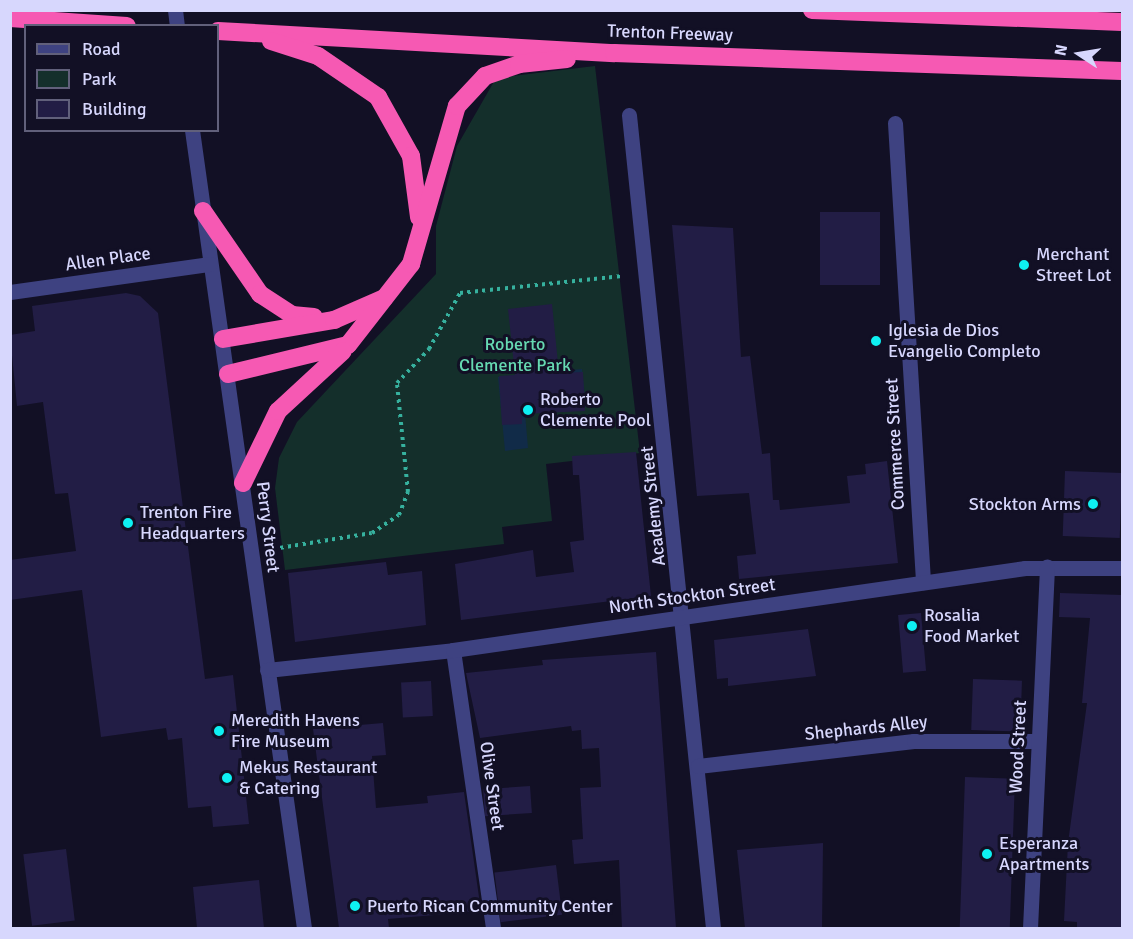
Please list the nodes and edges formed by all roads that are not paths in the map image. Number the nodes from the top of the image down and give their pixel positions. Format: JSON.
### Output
{"nodes":[{"id":1,"x":812,"y":10,"type":"edge"},
{"id":2,"x":10,"y":18,"type":"edge"},
{"id":3,"x":1122,"y":22,"type":"edge"},
{"id":4,"x":98,"y":24,"type":"edge"},
{"id":5,"x":219,"y":31,"type":"edge"},
{"id":6,"x":238,"y":32,"type":"junction"},
{"id":7,"x":614,"y":53,"type":"junction"},
{"id":8,"x":1122,"y":71,"type":"edge"},
{"id":9,"x":629,"y":115,"type":"dead end"},
{"id":10,"x":895,"y":123,"type":"dead end"},
{"id":11,"x":192,"y":132,"type":"edge"},
{"id":12,"x":203,"y":211,"type":"junction"},
{"id":13,"x":420,"y":232,"type":"junction"},
{"id":14,"x":210,"y":264,"type":"junction"},
{"id":15,"x":396,"y":290,"type":"junction"},
{"id":16,"x":10,"y":292,"type":"edge"},
{"id":17,"x":334,"y":320,"type":"junction"},
{"id":18,"x":223,"y":339,"type":"junction"},
{"id":19,"x":348,"y":345,"type":"junction"},
{"id":20,"x":228,"y":374,"type":"junction"},
{"id":21,"x":243,"y":483,"type":"junction"},
{"id":22,"x":1047,"y":567,"type":"junction"},
{"id":23,"x":1122,"y":568,"type":"edge"},
{"id":24,"x":923,"y":582,"type":"junction"},
{"id":25,"x":684,"y":617,"type":"junction"},
{"id":26,"x":453,"y":650,"type":"junction"},
{"id":27,"x":267,"y":670,"type":"junction"},
{"id":28,"x":1038,"y":741,"type":"junction"},
{"id":29,"x":698,"y":766,"type":"junction"},
{"id":30,"x":304,"y":928,"type":"edge"},
{"id":31,"x":493,"y":928,"type":"edge"},
{"id":32,"x":713,"y":928,"type":"edge"},
{"id":33,"x":1030,"y":928,"type":"edge"}],
"edges":[{"from":1,"to":3,"type":"highway"},
{"from":2,"to":4,"type":"highway"},
{"from":5,"to":6,"type":"highway","name":"Trenton Freeway"},
{"from":6,"to":7,"type":"highway","name":"Trenton Freeway"},
{"from":6,"to":13,"type":"highway"},
{"from":7,"to":8,"type":"highway","name":"Trenton Freeway"},
{"from":7,"to":13,"type":"highway"},
{"from":9,"to":25,"type":"street","name":"Academy Street"},
{"from":10,"to":24,"type":"street","name":"Commerce Street"},
{"from":11,"to":12,"type":"street","name":"Perry Street"},
{"from":12,"to":14,"type":"street","name":"Perry Street"},
{"from":12,"to":17,"type":"highway"},
{"from":13,"to":15,"type":"highway"},
{"from":14,"to":16,"type":"street","name":"Allen Place"},
{"from":14,"to":18,"type":"street","name":"Perry Street"},
{"from":15,"to":17,"type":"highway"},
{"from":15,"to":19,"type":"highway"},
{"from":17,"to":18,"type":"highway"},
{"from":18,"to":20,"type":"street","name":"Perry Street"},
{"from":19,"to":20,"type":"highway"},
{"from":19,"to":21,"type":"highway"},
{"from":20,"to":21,"type":"street","name":"Perry Street"},
{"from":21,"to":27,"type":"street","name":"Perry Street"},
{"from":22,"to":23,"type":"street","name":"North Stockton Street"},
{"from":22,"to":24,"type":"street","name":"North Stockton Street"},
{"from":22,"to":28,"type":"street","name":"Wood Street"},
{"from":24,"to":25,"type":"street","name":"North Stockton Street"},
{"from":25,"to":26,"type":"street","name":"North Stockton Street"},
{"from":25,"to":29,"type":"street","name":"Academy Street"},
{"from":26,"to":27,"type":"street","name":"North Stockton Street"},
{"from":26,"to":31,"type":"street","name":"Olive Street"},
{"from":27,"to":30,"type":"street","name":"Perry Street"},
{"from":28,"to":29,"type":"street","name":"Shephards Alley"},
{"from":28,"to":33,"type":"street","name":"Wood Street"},
{"from":29,"to":32,"type":"street","name":"Academy Street"}]}
